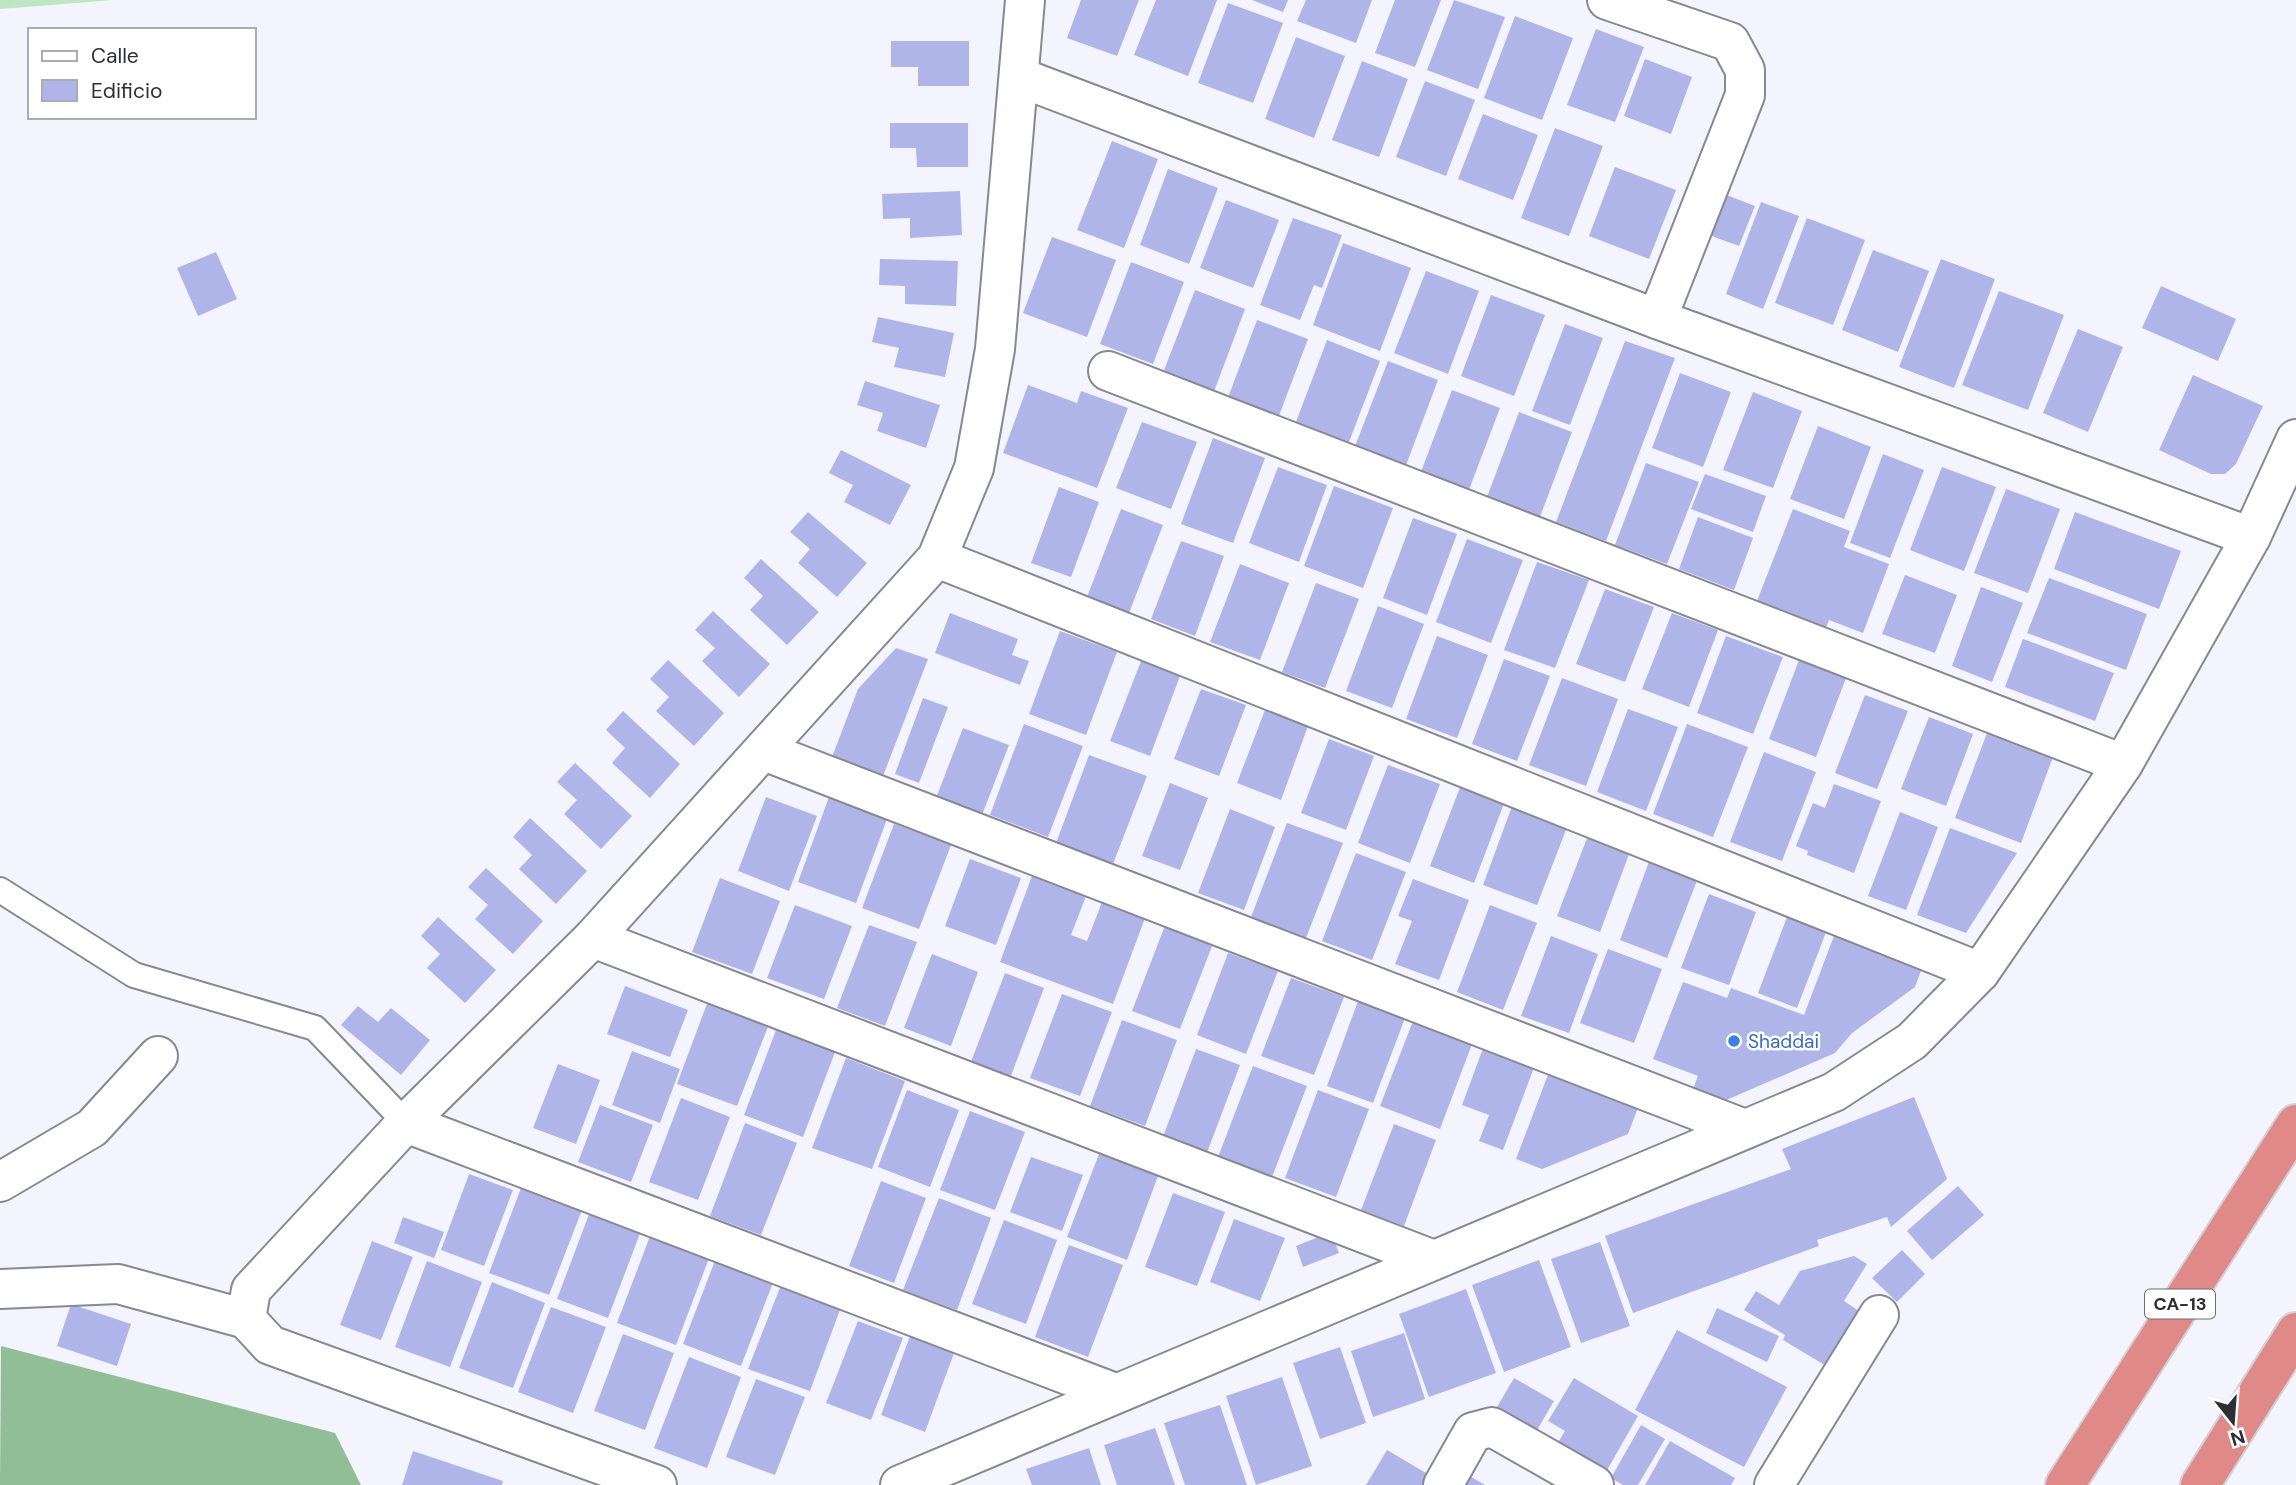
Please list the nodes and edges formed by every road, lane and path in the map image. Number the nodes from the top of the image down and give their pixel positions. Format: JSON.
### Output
{"nodes":[{"id":1,"x":1025,"y":0,"type":"edge"},
{"id":2,"x":1607,"y":0,"type":"edge"},
{"id":3,"x":1019,"y":77,"type":"junction"},
{"id":4,"x":1657,"y":319,"type":"junction"},
{"id":5,"x":1108,"y":371,"type":"dead end"},
{"id":6,"x":2296,"y":439,"type":"edge"},
{"id":7,"x":2250,"y":537,"type":"junction"},
{"id":8,"x":937,"y":558,"type":"junction"},
{"id":9,"x":764,"y":751,"type":"junction"},
{"id":10,"x":2123,"y":764,"type":"junction"},
{"id":11,"x":0,"y":890,"type":"edge"},
{"id":12,"x":593,"y":938,"type":"junction"},
{"id":13,"x":1980,"y":972,"type":"junction"},
{"id":14,"x":158,"y":1055,"type":"dead end"},
{"id":15,"x":405,"y":1123,"type":"junction"},
{"id":16,"x":2296,"y":1124,"type":"edge"},
{"id":17,"x":1745,"y":1129,"type":"junction"},
{"id":18,"x":0,"y":1182,"type":"edge"},
{"id":19,"x":1434,"y":1260,"type":"junction"},
{"id":20,"x":0,"y":1289,"type":"edge"},
{"id":21,"x":1880,"y":1315,"type":"dead end"},
{"id":22,"x":246,"y":1319,"type":"junction"},
{"id":23,"x":2296,"y":1332,"type":"edge"},
{"id":24,"x":1115,"y":1393,"type":"junction"},
{"id":25,"x":657,"y":1485,"type":"edge"},
{"id":26,"x":900,"y":1485,"type":"edge"},
{"id":27,"x":1443,"y":1485,"type":"edge"},
{"id":28,"x":1594,"y":1485,"type":"edge"},
{"id":29,"x":1774,"y":1485,"type":"edge"},
{"id":30,"x":2065,"y":1485,"type":"edge"},
{"id":31,"x":2200,"y":1485,"type":"edge"}],
"edges":[{"from":1,"to":3,"type":"street"},
{"from":2,"to":4,"type":"street"},
{"from":3,"to":4,"type":"street"},
{"from":3,"to":8,"type":"street"},
{"from":4,"to":7,"type":"street"},
{"from":5,"to":10,"type":"street"},
{"from":6,"to":7,"type":"street"},
{"from":7,"to":10,"type":"street"},
{"from":8,"to":9,"type":"street"},
{"from":8,"to":13,"type":"street"},
{"from":9,"to":12,"type":"street"},
{"from":9,"to":17,"type":"street"},
{"from":10,"to":13,"type":"street"},
{"from":11,"to":15,"type":"lane"},
{"from":12,"to":15,"type":"street"},
{"from":12,"to":19,"type":"street"},
{"from":13,"to":17,"type":"street"},
{"from":14,"to":18,"type":"street"},
{"from":15,"to":22,"type":"street"},
{"from":15,"to":24,"type":"street"},
{"from":16,"to":30,"type":"highway","number":"CA-13"},
{"from":17,"to":19,"type":"street"},
{"from":19,"to":24,"type":"street"},
{"from":20,"to":22,"type":"street"},
{"from":21,"to":29,"type":"street"},
{"from":22,"to":25,"type":"street"},
{"from":23,"to":31,"type":"highway"},
{"from":24,"to":26,"type":"street"},
{"from":27,"to":28,"type":"street"}]}
